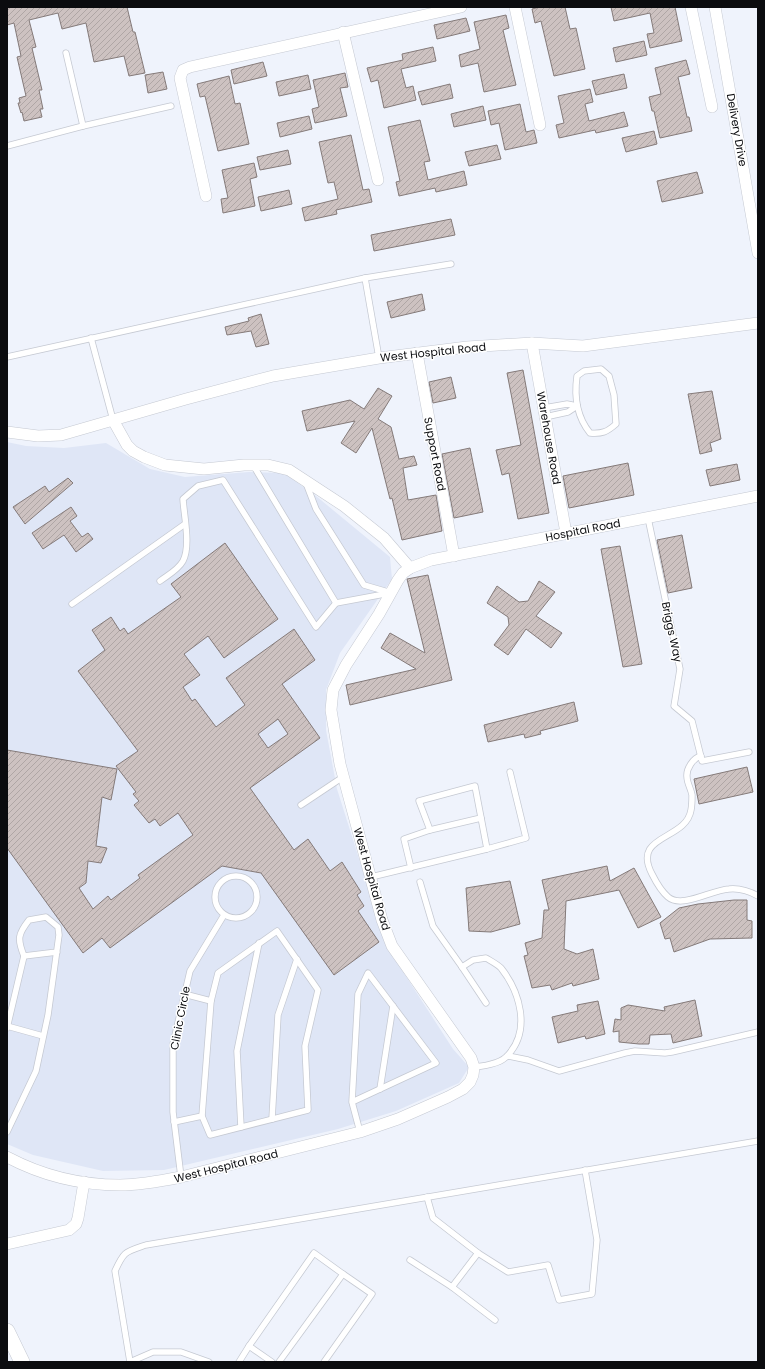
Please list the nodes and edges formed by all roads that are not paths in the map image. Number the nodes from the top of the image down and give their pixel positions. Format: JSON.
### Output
{"nodes":[{"id":1,"x":461,"y":7,"type":"edge"},
{"id":2,"x":514,"y":7,"type":"edge"},
{"id":3,"x":691,"y":7,"type":"edge"},
{"id":4,"x":716,"y":7,"type":"edge"},
{"id":5,"x":429,"y":10,"type":"edge"},
{"id":6,"x":343,"y":32,"type":"junction"},
{"id":7,"x":66,"y":53,"type":"dead end"},
{"id":8,"x":171,"y":106,"type":"dead end"},
{"id":9,"x":712,"y":107,"type":"dead end"},
{"id":10,"x":540,"y":124,"type":"dead end"},
{"id":11,"x":83,"y":126,"type":"junction"},
{"id":12,"x":7,"y":146,"type":"edge"},
{"id":13,"x":378,"y":180,"type":"dead end"},
{"id":14,"x":206,"y":196,"type":"dead end"},
{"id":15,"x":757,"y":241,"type":"edge"},
{"id":16,"x":758,"y":253,"type":"edge"},
{"id":17,"x":451,"y":264,"type":"dead end"},
{"id":18,"x":365,"y":278,"type":"junction"},
{"id":19,"x":758,"y":323,"type":"edge"},
{"id":20,"x":91,"y":338,"type":"junction"},
{"id":21,"x":532,"y":343,"type":"junction"},
{"id":22,"x":417,"y":353,"type":"junction"},
{"id":23,"x":7,"y":357,"type":"edge"},
{"id":24,"x":379,"y":358,"type":"junction"},
{"id":25,"x":577,"y":406,"type":"junction"},
{"id":26,"x":545,"y":412,"type":"junction"},
{"id":27,"x":113,"y":420,"type":"junction"},
{"id":28,"x":7,"y":432,"type":"edge"},
{"id":29,"x":252,"y":465,"type":"junction"},
{"id":30,"x":305,"y":481,"type":"junction"},
{"id":31,"x":758,"y":496,"type":"edge"},
{"id":32,"x":648,"y":518,"type":"junction"},
{"id":33,"x":185,"y":524,"type":"junction"},
{"id":34,"x":566,"y":533,"type":"junction"},
{"id":35,"x":454,"y":556,"type":"junction"},
{"id":36,"x":410,"y":568,"type":"junction"},
{"id":37,"x":160,"y":581,"type":"dead end"},
{"id":38,"x":391,"y":593,"type":"junction"},
{"id":39,"x":336,"y":603,"type":"junction"},
{"id":40,"x":72,"y":604,"type":"dead end"},
{"id":41,"x":749,"y":752,"type":"dead end"},
{"id":42,"x":700,"y":756,"type":"junction"},
{"id":43,"x":510,"y":772,"type":"dead end"},
{"id":44,"x":343,"y":777,"type":"junction"},
{"id":45,"x":302,"y":805,"type":"dead end"},
{"id":46,"x":481,"y":818,"type":"junction"},
{"id":47,"x":430,"y":830,"type":"junction"},
{"id":48,"x":487,"y":849,"type":"junction"},
{"id":49,"x":411,"y":868,"type":"junction"},
{"id":50,"x":371,"y":877,"type":"junction"},
{"id":51,"x":420,"y":882,"type":"dead end"},
{"id":52,"x":758,"y":896,"type":"edge"},
{"id":53,"x":224,"y":915,"type":"junction"},
{"id":54,"x":259,"y":943,"type":"junction"},
{"id":55,"x":57,"y":952,"type":"junction"},
{"id":56,"x":24,"y":956,"type":"junction"},
{"id":57,"x":297,"y":959,"type":"junction"},
{"id":58,"x":462,"y":966,"type":"junction"},
{"id":59,"x":184,"y":994,"type":"junction"},
{"id":60,"x":211,"y":1001,"type":"junction"},
{"id":61,"x":486,"y":1002,"type":"dead end"},
{"id":62,"x":393,"y":1006,"type":"junction"},
{"id":63,"x":7,"y":1027,"type":"edge"},
{"id":64,"x":758,"y":1032,"type":"edge"},
{"id":65,"x":43,"y":1036,"type":"junction"},
{"id":66,"x":508,"y":1056,"type":"junction"},
{"id":67,"x":474,"y":1067,"type":"junction"},
{"id":68,"x":380,"y":1089,"type":"junction"},
{"id":69,"x":352,"y":1102,"type":"junction"},
{"id":70,"x":202,"y":1116,"type":"junction"},
{"id":71,"x":272,"y":1119,"type":"junction"},
{"id":72,"x":174,"y":1122,"type":"junction"},
{"id":73,"x":241,"y":1127,"type":"junction"},
{"id":74,"x":7,"y":1132,"type":"edge"},
{"id":75,"x":360,"y":1132,"type":"junction"},
{"id":76,"x":758,"y":1141,"type":"edge"},
{"id":77,"x":7,"y":1158,"type":"edge"},
{"id":78,"x":585,"y":1170,"type":"junction"},
{"id":79,"x":181,"y":1177,"type":"junction"},
{"id":80,"x":84,"y":1182,"type":"junction"},
{"id":81,"x":427,"y":1197,"type":"junction"},
{"id":82,"x":7,"y":1244,"type":"edge"},
{"id":83,"x":478,"y":1253,"type":"junction"},
{"id":84,"x":410,"y":1260,"type":"dead end"},
{"id":85,"x":343,"y":1274,"type":"junction"},
{"id":86,"x":452,"y":1287,"type":"junction"},
{"id":87,"x":495,"y":1320,"type":"dead end"},
{"id":88,"x":7,"y":1331,"type":"edge"},
{"id":89,"x":249,"y":1346,"type":"junction"},
{"id":90,"x":22,"y":1362,"type":"edge"},
{"id":91,"x":130,"y":1362,"type":"edge"},
{"id":92,"x":209,"y":1362,"type":"edge"},
{"id":93,"x":239,"y":1362,"type":"edge"},
{"id":94,"x":272,"y":1362,"type":"edge"},
{"id":95,"x":279,"y":1362,"type":"edge"},
{"id":96,"x":324,"y":1362,"type":"edge"}],
"edges":[{"from":1,"to":5,"type":"street"},
{"from":2,"to":10,"type":"street"},
{"from":3,"to":9,"type":"street"},
{"from":4,"to":15,"type":"street","name":"Delivery Drive"},
{"from":5,"to":6,"type":"street"},
{"from":6,"to":13,"type":"street"},
{"from":6,"to":14,"type":"street"},
{"from":7,"to":11,"type":"lane"},
{"from":8,"to":11,"type":"lane"},
{"from":11,"to":12,"type":"lane"},
{"from":15,"to":16,"type":"street","name":"Delivery Drive"},
{"from":17,"to":18,"type":"lane"},
{"from":18,"to":20,"type":"lane"},
{"from":18,"to":24,"type":"lane"},
{"from":19,"to":21,"type":"street","name":"West Hospital Road"},
{"from":20,"to":23,"type":"lane"},
{"from":20,"to":27,"type":"lane"},
{"from":21,"to":22,"type":"street","name":"West Hospital Road"},
{"from":21,"to":26,"type":"street","name":"Warehouse Road"},
{"from":22,"to":24,"type":"street","name":"West Hospital Road"},
{"from":22,"to":35,"type":"street","name":"Support Road"},
{"from":24,"to":27,"type":"street","name":"West Hospital Road"},
{"from":25,"to":25,"type":"lane"},
{"from":25,"to":26,"type":"lane"},
{"from":26,"to":34,"type":"street","name":"Warehouse Road"},
{"from":27,"to":28,"type":"street","name":"West Hospital Road"},
{"from":27,"to":29,"type":"street"},
{"from":29,"to":30,"type":"street"},
{"from":29,"to":39,"type":"lane"},
{"from":30,"to":36,"type":"street"},
{"from":30,"to":38,"type":"lane"},
{"from":31,"to":32,"type":"street","name":"Hospital Road"},
{"from":32,"to":34,"type":"street","name":"Hospital Road"},
{"from":32,"to":42,"type":"lane","name":"Briggs Way"},
{"from":33,"to":37,"type":"lane"},
{"from":33,"to":39,"type":"lane"},
{"from":33,"to":40,"type":"lane"},
{"from":34,"to":35,"type":"street","name":"Hospital Road"},
{"from":35,"to":36,"type":"street","name":"Hospital Road"},
{"from":36,"to":38,"type":"street","name":"West Hospital Road"},
{"from":38,"to":39,"type":"lane"},
{"from":38,"to":44,"type":"street","name":"West Hospital Road"},
{"from":41,"to":42,"type":"lane"},
{"from":42,"to":52,"type":"lane"},
{"from":43,"to":48,"type":"lane"},
{"from":44,"to":45,"type":"lane"},
{"from":44,"to":50,"type":"street","name":"West Hospital Road"},
{"from":46,"to":47,"type":"lane"},
{"from":46,"to":47,"type":"lane"},
{"from":46,"to":48,"type":"lane"},
{"from":47,"to":49,"type":"lane"},
{"from":48,"to":49,"type":"lane"},
{"from":49,"to":50,"type":"lane"},
{"from":50,"to":67,"type":"street","name":"West Hospital Road"},
{"from":51,"to":58,"type":"lane"},
{"from":53,"to":53,"type":"lane"},
{"from":53,"to":59,"type":"lane","name":"Clinic Circle"},
{"from":54,"to":57,"type":"lane"},
{"from":54,"to":60,"type":"lane"},
{"from":54,"to":73,"type":"lane"},
{"from":55,"to":56,"type":"lane"},
{"from":55,"to":56,"type":"lane"},
{"from":55,"to":65,"type":"lane"},
{"from":56,"to":63,"type":"lane"},
{"from":57,"to":71,"type":"lane"},
{"from":57,"to":71,"type":"lane"},
{"from":58,"to":61,"type":"lane"},
{"from":58,"to":66,"type":"lane"},
{"from":59,"to":60,"type":"lane"},
{"from":59,"to":72,"type":"lane","name":"Clinic Circle"},
{"from":60,"to":70,"type":"lane"},
{"from":62,"to":68,"type":"lane"},
{"from":62,"to":68,"type":"lane"},
{"from":62,"to":69,"type":"lane"},
{"from":63,"to":65,"type":"lane"},
{"from":64,"to":66,"type":"lane"},
{"from":65,"to":74,"type":"lane"},
{"from":66,"to":67,"type":"lane"},
{"from":67,"to":75,"type":"street","name":"West Hospital Road"},
{"from":68,"to":69,"type":"lane"},
{"from":69,"to":75,"type":"lane"},
{"from":70,"to":72,"type":"lane"},
{"from":70,"to":73,"type":"lane"},
{"from":71,"to":73,"type":"lane"},
{"from":72,"to":79,"type":"lane","name":"Clinic Circle"},
{"from":75,"to":79,"type":"street","name":"West Hospital Road"},
{"from":76,"to":78,"type":"lane"},
{"from":77,"to":80,"type":"street","name":"West Hospital Road"},
{"from":78,"to":81,"type":"lane"},
{"from":78,"to":83,"type":"lane"},
{"from":79,"to":80,"type":"street","name":"West Hospital Road"},
{"from":80,"to":82,"type":"street"},
{"from":81,"to":83,"type":"lane"},
{"from":81,"to":91,"type":"lane"},
{"from":83,"to":86,"type":"lane"},
{"from":84,"to":86,"type":"lane"},
{"from":85,"to":89,"type":"lane"},
{"from":85,"to":95,"type":"lane"},
{"from":85,"to":96,"type":"lane"},
{"from":86,"to":87,"type":"lane"},
{"from":88,"to":90,"type":"street"},
{"from":89,"to":93,"type":"lane"},
{"from":89,"to":94,"type":"lane"},
{"from":91,"to":92,"type":"lane"}]}
